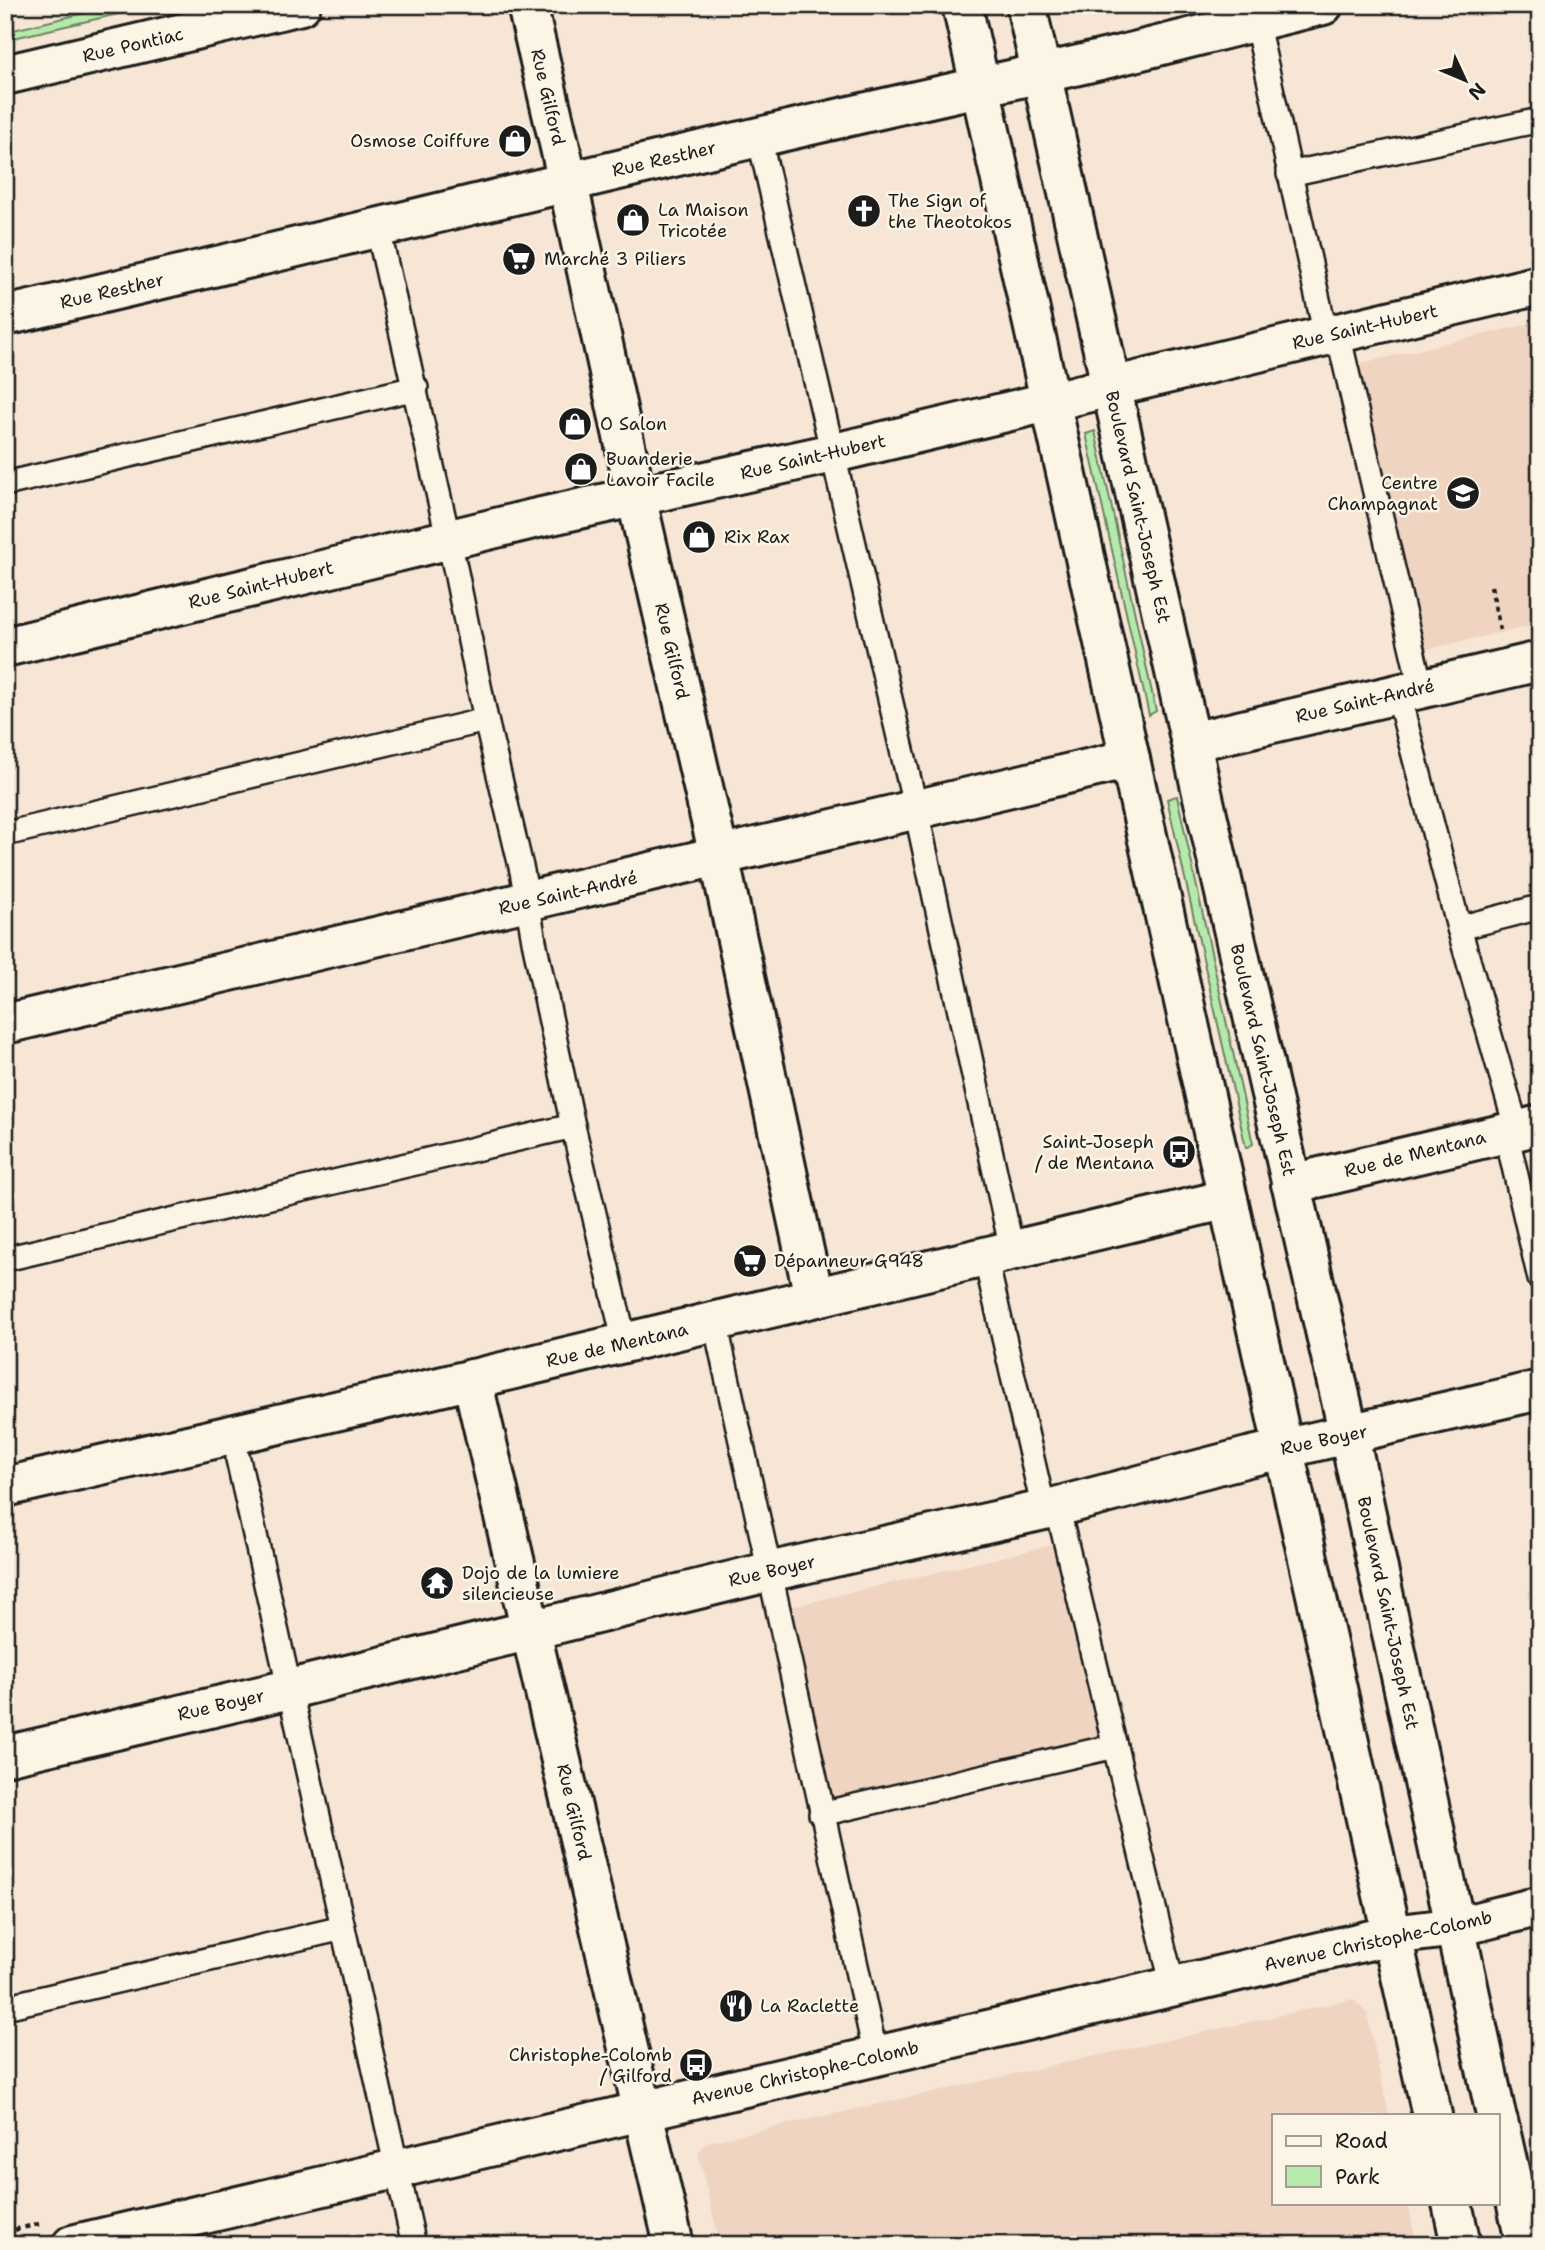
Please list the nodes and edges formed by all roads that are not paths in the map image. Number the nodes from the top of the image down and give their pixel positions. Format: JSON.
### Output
{"nodes":[{"id":1,"x":301,"y":5,"type":"edge"},
{"id":2,"x":527,"y":5,"type":"edge"},
{"id":3,"x":962,"y":5,"type":"edge"},
{"id":4,"x":1026,"y":5,"type":"edge"},
{"id":5,"x":1307,"y":7,"type":"edge"},
{"id":6,"x":1256,"y":20,"type":"junction"},
{"id":7,"x":1041,"y":74,"type":"junction"},
{"id":8,"x":5,"y":75,"type":"edge"},
{"id":9,"x":980,"y":86,"type":"junction"},
{"id":10,"x":1540,"y":120,"type":"edge"},
{"id":11,"x":759,"y":137,"type":"junction"},
{"id":12,"x":1289,"y":174,"type":"junction"},
{"id":13,"x":568,"y":182,"type":"junction"},
{"id":14,"x":378,"y":229,"type":"junction"},
{"id":15,"x":1540,"y":285,"type":"edge"},
{"id":16,"x":5,"y":316,"type":"edge"},
{"id":17,"x":1332,"y":335,"type":"junction"},
{"id":18,"x":1112,"y":387,"type":"junction"},
{"id":19,"x":416,"y":388,"type":"junction"},
{"id":20,"x":1051,"y":401,"type":"junction"},
{"id":21,"x":834,"y":453,"type":"junction"},
{"id":22,"x":5,"y":484,"type":"edge"},
{"id":23,"x":636,"y":496,"type":"junction"},
{"id":24,"x":449,"y":540,"type":"junction"},
{"id":25,"x":5,"y":647,"type":"edge"},
{"id":26,"x":1540,"y":661,"type":"edge"},
{"id":27,"x":1409,"y":691,"type":"junction"},
{"id":28,"x":486,"y":720,"type":"junction"},
{"id":29,"x":1191,"y":742,"type":"junction"},
{"id":30,"x":1130,"y":759,"type":"junction"},
{"id":31,"x":916,"y":810,"type":"junction"},
{"id":32,"x":5,"y":835,"type":"edge"},
{"id":33,"x":719,"y":856,"type":"junction"},
{"id":34,"x":528,"y":902,"type":"junction"},
{"id":35,"x":1540,"y":907,"type":"edge"},
{"id":36,"x":1459,"y":928,"type":"junction"},
{"id":37,"x":5,"y":1024,"type":"edge"},
{"id":38,"x":573,"y":1126,"type":"junction"},
{"id":39,"x":1521,"y":1129,"type":"edge"},
{"id":40,"x":1291,"y":1184,"type":"junction"},
{"id":41,"x":1228,"y":1199,"type":"junction"},
{"id":42,"x":998,"y":1253,"type":"junction"},
{"id":43,"x":5,"y":1259,"type":"edge"},
{"id":44,"x":1540,"y":1279,"type":"edge"},
{"id":45,"x":814,"y":1297,"type":"junction"},
{"id":46,"x":715,"y":1322,"type":"junction"},
{"id":47,"x":625,"y":1343,"type":"junction"},
{"id":48,"x":472,"y":1379,"type":"junction"},
{"id":49,"x":1540,"y":1390,"type":"edge"},
{"id":50,"x":1349,"y":1435,"type":"junction"},
{"id":51,"x":1285,"y":1449,"type":"junction"},
{"id":52,"x":238,"y":1459,"type":"dead end"},
{"id":53,"x":5,"y":1487,"type":"edge"},
{"id":54,"x":1051,"y":1508,"type":"junction"},
{"id":55,"x":768,"y":1572,"type":"junction"},
{"id":56,"x":532,"y":1630,"type":"junction"},
{"id":57,"x":290,"y":1689,"type":"junction"},
{"id":58,"x":1115,"y":1745,"type":"junction"},
{"id":59,"x":5,"y":1756,"type":"edge"},
{"id":60,"x":821,"y":1814,"type":"junction"},
{"id":61,"x":1540,"y":1906,"type":"edge"},
{"id":62,"x":1457,"y":1927,"type":"junction"},
{"id":63,"x":342,"y":1928,"type":"junction"},
{"id":64,"x":1391,"y":1935,"type":"junction"},
{"id":65,"x":1173,"y":1987,"type":"junction"},
{"id":66,"x":5,"y":2007,"type":"edge"},
{"id":67,"x":876,"y":2057,"type":"junction"},
{"id":68,"x":644,"y":2111,"type":"junction"},
{"id":69,"x":1432,"y":2114,"type":"edge"},
{"id":70,"x":1496,"y":2114,"type":"edge"},
{"id":71,"x":1500,"y":2131,"type":"edge"},
{"id":72,"x":397,"y":2168,"type":"junction"},
{"id":73,"x":1451,"y":2204,"type":"edge"},
{"id":74,"x":72,"y":2245,"type":"edge"},
{"id":75,"x":414,"y":2245,"type":"edge"},
{"id":76,"x":674,"y":2245,"type":"edge"},
{"id":77,"x":1461,"y":2245,"type":"edge"},
{"id":78,"x":1526,"y":2245,"type":"edge"}],
"edges":[{"from":1,"to":8,"type":"street","name":"Rue Pontiac"},
{"from":2,"to":13,"type":"street","name":"Rue Gilford"},
{"from":3,"to":9,"type":"street"},
{"from":4,"to":7,"type":"street","name":"Boulevard Saint-Joseph Est"},
{"from":5,"to":6,"type":"street","name":"Rue Resther"},
{"from":6,"to":7,"type":"street","name":"Rue Resther"},
{"from":6,"to":12,"type":"lane"},
{"from":7,"to":9,"type":"street","name":"Rue Resther"},
{"from":7,"to":18,"type":"street","name":"Boulevard Saint-Joseph Est"},
{"from":9,"to":11,"type":"street","name":"Rue Resther"},
{"from":9,"to":20,"type":"street"},
{"from":10,"to":12,"type":"lane"},
{"from":11,"to":13,"type":"street","name":"Rue Resther"},
{"from":11,"to":21,"type":"lane"},
{"from":12,"to":17,"type":"lane"},
{"from":13,"to":14,"type":"street","name":"Rue Resther"},
{"from":13,"to":23,"type":"street","name":"Rue Gilford"},
{"from":14,"to":16,"type":"street","name":"Rue Resther"},
{"from":14,"to":19,"type":"lane"},
{"from":15,"to":17,"type":"street","name":"Rue Saint-Hubert"},
{"from":17,"to":18,"type":"street","name":"Rue Saint-Hubert"},
{"from":17,"to":27,"type":"lane"},
{"from":18,"to":20,"type":"street","name":"Rue Saint-Hubert"},
{"from":18,"to":29,"type":"street","name":"Boulevard Saint-Joseph Est"},
{"from":19,"to":22,"type":"lane"},
{"from":19,"to":24,"type":"lane"},
{"from":20,"to":21,"type":"street","name":"Rue Saint-Hubert"},
{"from":20,"to":30,"type":"street"},
{"from":21,"to":23,"type":"street","name":"Rue Saint-Hubert"},
{"from":21,"to":31,"type":"lane"},
{"from":23,"to":24,"type":"street","name":"Rue Saint-Hubert"},
{"from":23,"to":33,"type":"street","name":"Rue Gilford"},
{"from":24,"to":25,"type":"street","name":"Rue Saint-Hubert"},
{"from":24,"to":28,"type":"lane"},
{"from":26,"to":27,"type":"street","name":"Rue Saint-André"},
{"from":27,"to":29,"type":"street","name":"Rue Saint-André"},
{"from":27,"to":36,"type":"lane"},
{"from":28,"to":32,"type":"lane"},
{"from":28,"to":34,"type":"lane"},
{"from":29,"to":40,"type":"street","name":"Boulevard Saint-Joseph Est"},
{"from":30,"to":31,"type":"street","name":"Rue Saint-André"},
{"from":30,"to":41,"type":"street"},
{"from":31,"to":33,"type":"street","name":"Rue Saint-André"},
{"from":31,"to":42,"type":"lane"},
{"from":33,"to":34,"type":"street","name":"Rue Saint-André"},
{"from":33,"to":45,"type":"street","name":"Rue Gilford"},
{"from":34,"to":37,"type":"street","name":"Rue Saint-André"},
{"from":34,"to":38,"type":"lane"},
{"from":35,"to":36,"type":"lane"},
{"from":36,"to":39,"type":"lane"},
{"from":38,"to":43,"type":"lane"},
{"from":38,"to":47,"type":"lane"},
{"from":39,"to":40,"type":"street","name":"Rue de Mentana"},
{"from":39,"to":44,"type":"lane"},
{"from":40,"to":50,"type":"street","name":"Boulevard Saint-Joseph Est"},
{"from":41,"to":42,"type":"street","name":"Rue de Mentana"},
{"from":41,"to":51,"type":"street"},
{"from":42,"to":45,"type":"street","name":"Rue de Mentana"},
{"from":42,"to":54,"type":"lane"},
{"from":45,"to":46,"type":"street","name":"Rue de Mentana"},
{"from":46,"to":47,"type":"street","name":"Rue de Mentana"},
{"from":46,"to":55,"type":"lane"},
{"from":47,"to":48,"type":"street","name":"Rue de Mentana"},
{"from":48,"to":53,"type":"street","name":"Rue de Mentana"},
{"from":48,"to":56,"type":"street","name":"Rue Gilford"},
{"from":49,"to":50,"type":"street","name":"Rue Boyer"},
{"from":50,"to":51,"type":"street","name":"Rue Boyer"},
{"from":50,"to":62,"type":"street","name":"Boulevard Saint-Joseph Est"},
{"from":51,"to":54,"type":"street","name":"Rue Boyer"},
{"from":51,"to":64,"type":"street"},
{"from":52,"to":57,"type":"lane"},
{"from":54,"to":55,"type":"street","name":"Rue Boyer"},
{"from":54,"to":58,"type":"lane"},
{"from":55,"to":56,"type":"street","name":"Rue Boyer"},
{"from":55,"to":60,"type":"lane"},
{"from":56,"to":57,"type":"street","name":"Rue Boyer"},
{"from":56,"to":68,"type":"street","name":"Rue Gilford"},
{"from":57,"to":59,"type":"street","name":"Rue Boyer"},
{"from":57,"to":63,"type":"lane"},
{"from":58,"to":60,"type":"lane"},
{"from":58,"to":65,"type":"lane"},
{"from":60,"to":67,"type":"lane"},
{"from":61,"to":62,"type":"street","name":"Avenue Christophe-Colomb"},
{"from":62,"to":64,"type":"street","name":"Avenue Christophe-Colomb"},
{"from":62,"to":70,"type":"street","name":"Boulevard Saint-Joseph Est"},
{"from":63,"to":66,"type":"lane"},
{"from":63,"to":72,"type":"lane"},
{"from":64,"to":65,"type":"street","name":"Avenue Christophe-Colomb"},
{"from":64,"to":69,"type":"street"},
{"from":65,"to":67,"type":"street","name":"Avenue Christophe-Colomb"},
{"from":67,"to":68,"type":"street","name":"Avenue Christophe-Colomb"},
{"from":68,"to":72,"type":"street","name":"Avenue Christophe-Colomb"},
{"from":68,"to":76,"type":"street","name":"Rue Gilford"},
{"from":71,"to":78,"type":"street"},
{"from":72,"to":74,"type":"street","name":"Avenue Christophe-Colomb"},
{"from":72,"to":75,"type":"lane"},
{"from":73,"to":77,"type":"street"}]}
